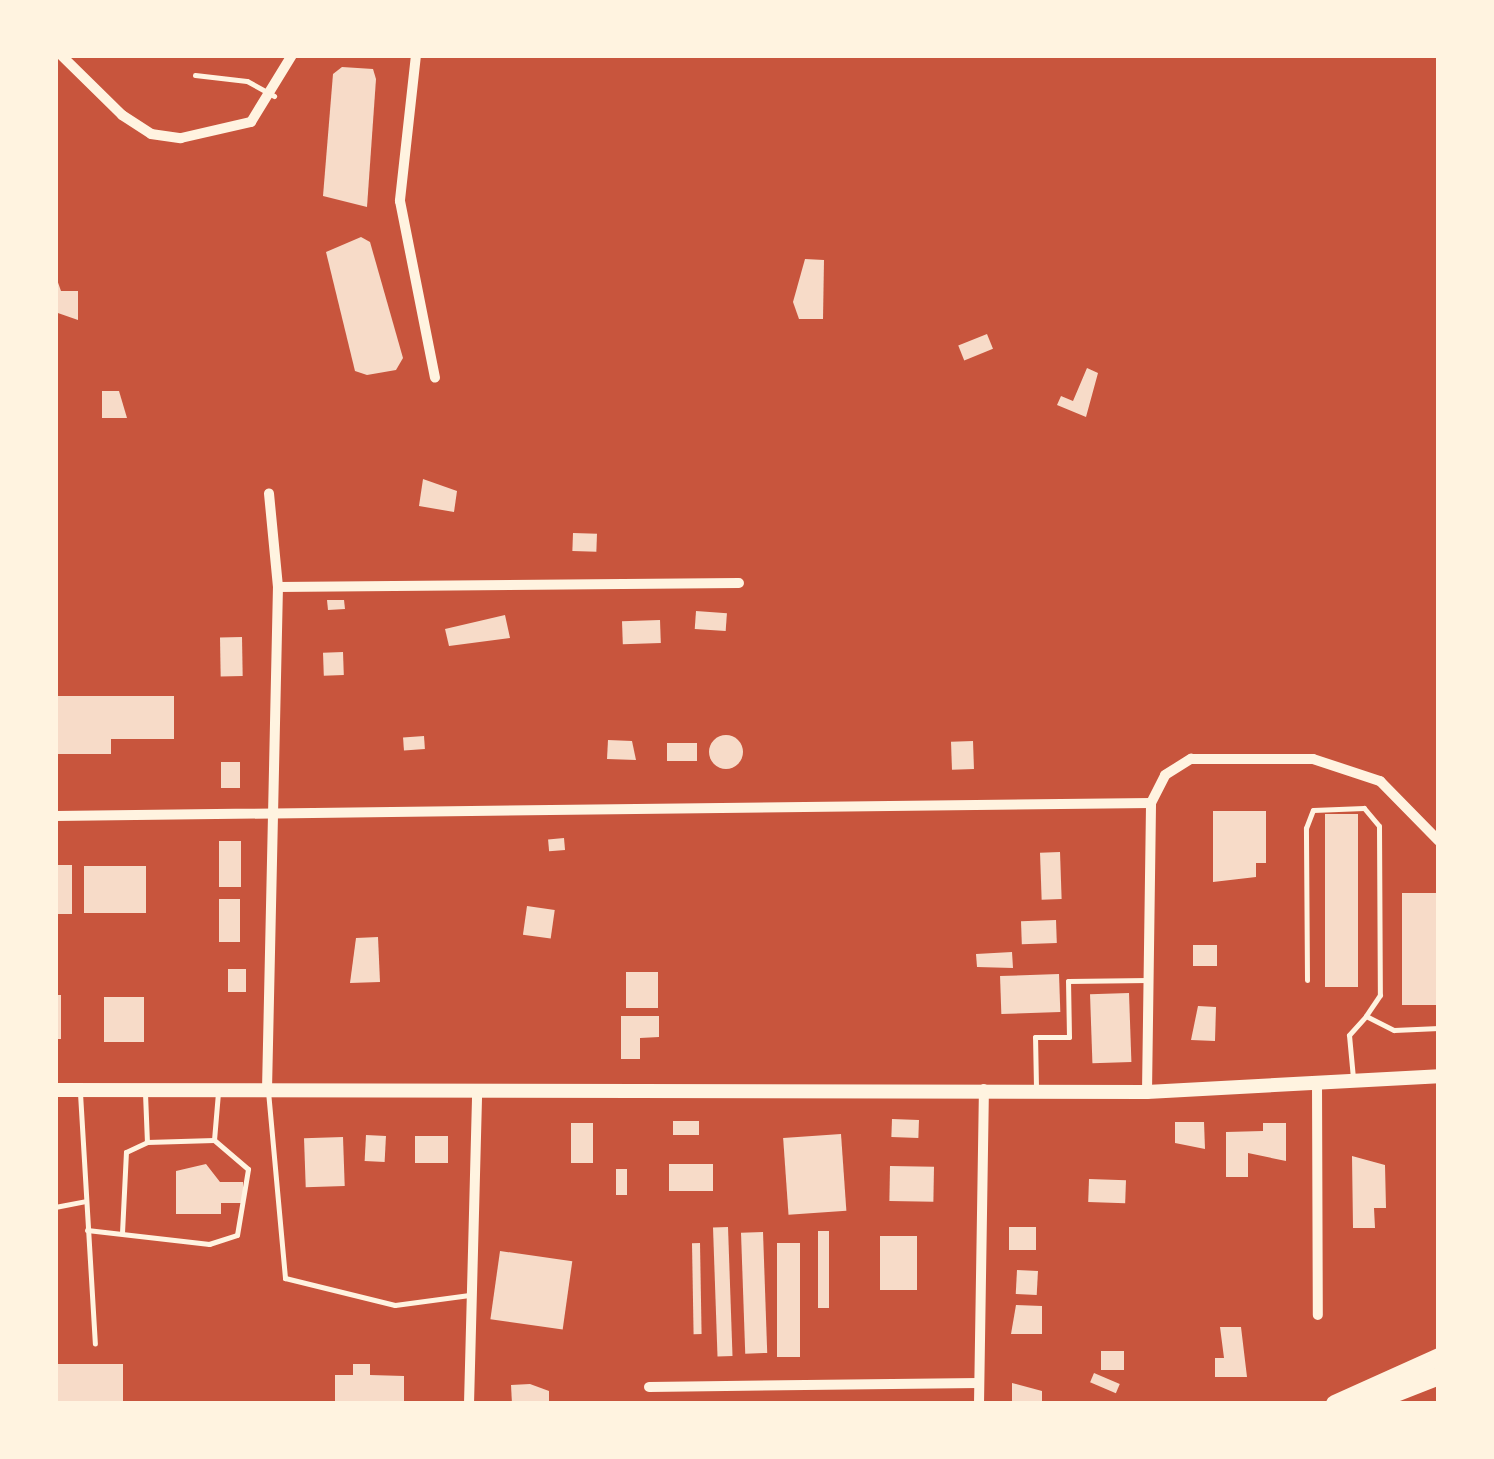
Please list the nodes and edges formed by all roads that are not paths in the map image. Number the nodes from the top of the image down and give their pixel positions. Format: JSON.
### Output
{"nodes":[{"id":1,"x":61,"y":55,"type":"edge"},
{"id":2,"x":292,"y":55,"type":"edge"},
{"id":3,"x":416,"y":55,"type":"edge"},
{"id":4,"x":195,"y":75,"type":"dead end"},
{"id":5,"x":274,"y":96,"type":"junction"},
{"id":6,"x":435,"y":378,"type":"dead end"},
{"id":7,"x":269,"y":492,"type":"dead end"},
{"id":8,"x":739,"y":582,"type":"dead end"},
{"id":9,"x":278,"y":587,"type":"junction"},
{"id":10,"x":1150,"y":803,"type":"junction"},
{"id":11,"x":55,"y":816,"type":"edge"},
{"id":12,"x":268,"y":816,"type":"junction"},
{"id":13,"x":1439,"y":841,"type":"edge"},
{"id":14,"x":1148,"y":980,"type":"junction"},
{"id":15,"x":1307,"y":980,"type":"dead end"},
{"id":16,"x":1366,"y":1016,"type":"junction"},
{"id":17,"x":1439,"y":1028,"type":"edge"},
{"id":18,"x":1439,"y":1076,"type":"edge"},
{"id":19,"x":1353,"y":1081,"type":"junction"},
{"id":20,"x":1317,"y":1083,"type":"junction"},
{"id":21,"x":477,"y":1089,"type":"junction"},
{"id":22,"x":984,"y":1089,"type":"junction"},
{"id":23,"x":55,"y":1090,"type":"edge"},
{"id":24,"x":80,"y":1090,"type":"junction"},
{"id":25,"x":145,"y":1090,"type":"junction"},
{"id":26,"x":218,"y":1090,"type":"junction"},
{"id":27,"x":268,"y":1090,"type":"junction"},
{"id":28,"x":1036,"y":1090,"type":"junction"},
{"id":29,"x":1146,"y":1092,"type":"junction"},
{"id":30,"x":214,"y":1140,"type":"junction"},
{"id":31,"x":147,"y":1142,"type":"junction"},
{"id":32,"x":85,"y":1201,"type":"junction"},
{"id":33,"x":55,"y":1207,"type":"edge"},
{"id":34,"x":86,"y":1230,"type":"junction"},
{"id":35,"x":122,"y":1233,"type":"junction"},
{"id":36,"x":472,"y":1294,"type":"junction"},
{"id":37,"x":1318,"y":1315,"type":"dead end"},
{"id":38,"x":95,"y":1344,"type":"dead end"},
{"id":39,"x":1439,"y":1358,"type":"edge"},
{"id":40,"x":1439,"y":1376,"type":"edge"},
{"id":41,"x":979,"y":1384,"type":"junction"},
{"id":42,"x":650,"y":1387,"type":"dead end"},
{"id":43,"x":773,"y":1387,"type":"junction"},
{"id":44,"x":469,"y":1404,"type":"edge"},
{"id":45,"x":773,"y":1404,"type":"edge"},
{"id":46,"x":979,"y":1404,"type":"edge"},
{"id":47,"x":1334,"y":1404,"type":"edge"},
{"id":48,"x":1368,"y":1404,"type":"edge"}],
"edges":[{"from":1,"to":5,"type":"street"},
{"from":2,"to":5,"type":"street"},
{"from":3,"to":6,"type":"street"},
{"from":4,"to":5,"type":"lane"},
{"from":7,"to":9,"type":"street"},
{"from":8,"to":9,"type":"street"},
{"from":9,"to":12,"type":"street"},
{"from":10,"to":12,"type":"street"},
{"from":10,"to":13,"type":"street"},
{"from":10,"to":14,"type":"street"},
{"from":11,"to":12,"type":"street"},
{"from":12,"to":27,"type":"street"},
{"from":14,"to":28,"type":"lane"},
{"from":14,"to":29,"type":"street"},
{"from":15,"to":16,"type":"lane"},
{"from":16,"to":17,"type":"lane"},
{"from":16,"to":19,"type":"lane"},
{"from":18,"to":19,"type":"main road"},
{"from":19,"to":20,"type":"main road"},
{"from":20,"to":29,"type":"main road"},
{"from":20,"to":37,"type":"street"},
{"from":21,"to":22,"type":"main road"},
{"from":21,"to":27,"type":"main road"},
{"from":21,"to":36,"type":"street"},
{"from":22,"to":28,"type":"main road"},
{"from":22,"to":41,"type":"street"},
{"from":23,"to":24,"type":"main road"},
{"from":24,"to":25,"type":"main road"},
{"from":24,"to":32,"type":"lane"},
{"from":25,"to":26,"type":"main road"},
{"from":25,"to":31,"type":"lane"},
{"from":26,"to":27,"type":"main road"},
{"from":26,"to":30,"type":"lane"},
{"from":27,"to":36,"type":"lane"},
{"from":28,"to":29,"type":"main road"},
{"from":30,"to":31,"type":"lane"},
{"from":30,"to":35,"type":"lane"},
{"from":31,"to":35,"type":"lane"},
{"from":32,"to":33,"type":"lane"},
{"from":32,"to":34,"type":"lane"},
{"from":34,"to":35,"type":"lane"},
{"from":34,"to":38,"type":"lane"},
{"from":36,"to":44,"type":"street"},
{"from":39,"to":47,"type":"highway"},
{"from":40,"to":48,"type":"highway"},
{"from":41,"to":43,"type":"street"},
{"from":41,"to":46,"type":"street"},
{"from":42,"to":43,"type":"street"},
{"from":43,"to":45,"type":"street"}]}
